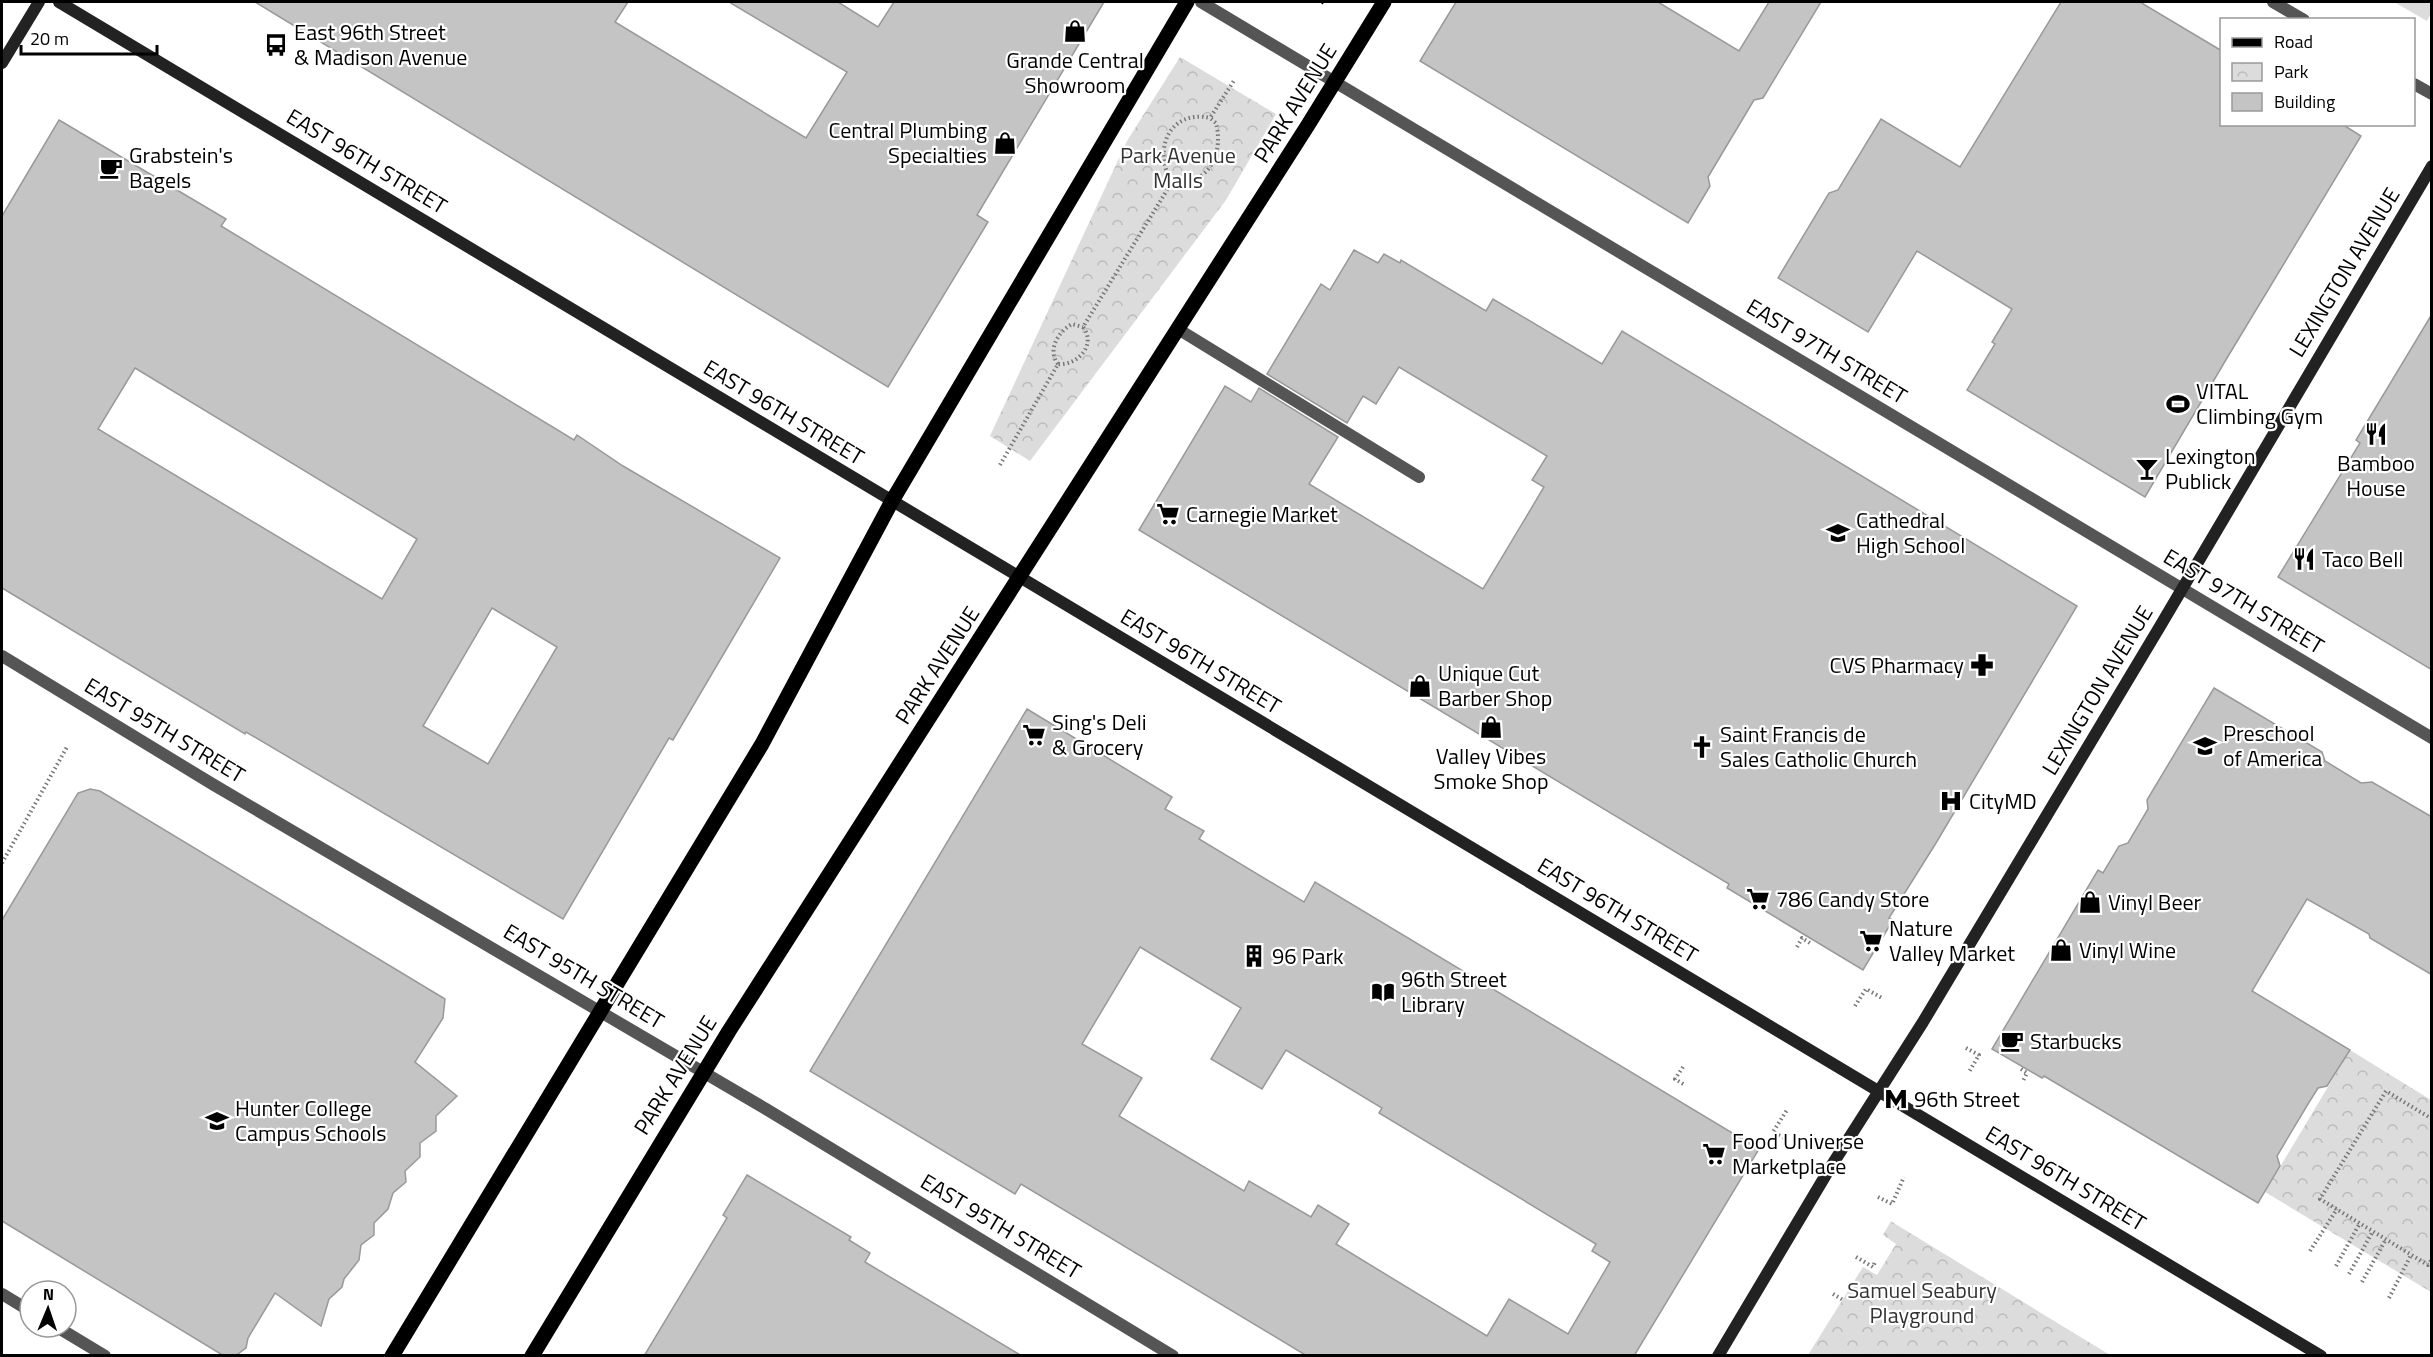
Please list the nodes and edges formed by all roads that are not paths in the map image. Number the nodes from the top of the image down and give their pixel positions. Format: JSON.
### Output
{"nodes":[{"id":1,"x":39,"y":2,"type":"edge"},
{"id":2,"x":59,"y":2,"type":"edge"},
{"id":3,"x":1187,"y":2,"type":"edge"},
{"id":4,"x":1201,"y":2,"type":"edge"},
{"id":5,"x":1384,"y":2,"type":"edge"},
{"id":6,"x":2273,"y":2,"type":"edge"},
{"id":7,"x":2301,"y":18,"type":"edge"},
{"id":8,"x":2,"y":63,"type":"edge"},
{"id":9,"x":1335,"y":82,"type":"junction"},
{"id":10,"x":2415,"y":85,"type":"edge"},
{"id":11,"x":2432,"y":94,"type":"edge"},
{"id":12,"x":2432,"y":166,"type":"edge"},
{"id":13,"x":1178,"y":329,"type":"junction"},
{"id":14,"x":1419,"y":477,"type":"dead end"},
{"id":15,"x":892,"y":501,"type":"junction"},
{"id":16,"x":1020,"y":577,"type":"junction"},
{"id":17,"x":2182,"y":588,"type":"junction"},
{"id":18,"x":2,"y":656,"type":"edge"},
{"id":19,"x":2432,"y":738,"type":"edge"},
{"id":20,"x":601,"y":1010,"type":"junction"},
{"id":21,"x":703,"y":1072,"type":"junction"},
{"id":22,"x":1879,"y":1090,"type":"junction"},
{"id":23,"x":2,"y":1294,"type":"edge"},
{"id":24,"x":18,"y":1304,"type":"edge"},
{"id":25,"x":77,"y":1339,"type":"edge"},
{"id":26,"x":105,"y":1356,"type":"edge"},
{"id":27,"x":392,"y":1356,"type":"edge"},
{"id":28,"x":532,"y":1356,"type":"edge"},
{"id":29,"x":1173,"y":1356,"type":"edge"},
{"id":30,"x":1718,"y":1356,"type":"edge"},
{"id":31,"x":2321,"y":1356,"type":"edge"}],
"edges":[{"from":1,"to":8,"type":"main road"},
{"from":2,"to":15,"type":"main road","name":"EAST 96TH STREET"},
{"from":3,"to":15,"type":"main road"},
{"from":4,"to":9,"type":"street","name":"EAST 97TH STREET"},
{"from":5,"to":9,"type":"main road","name":"PARK AVENUE"},
{"from":6,"to":7,"type":"street"},
{"from":9,"to":13,"type":"main road","name":"PARK AVENUE"},
{"from":9,"to":17,"type":"street","name":"EAST 97TH STREET"},
{"from":10,"to":11,"type":"street"},
{"from":12,"to":17,"type":"main road","name":"LEXINGTON AVENUE"},
{"from":13,"to":14,"type":"street"},
{"from":13,"to":16,"type":"main road","name":"PARK AVENUE"},
{"from":15,"to":16,"type":"main road","name":"EAST 96TH STREET"},
{"from":15,"to":20,"type":"main road"},
{"from":16,"to":21,"type":"main road","name":"PARK AVENUE"},
{"from":16,"to":22,"type":"main road","name":"EAST 96TH STREET"},
{"from":17,"to":19,"type":"street","name":"EAST 97TH STREET"},
{"from":17,"to":22,"type":"main road","name":"LEXINGTON AVENUE"},
{"from":18,"to":20,"type":"street","name":"EAST 95TH STREET"},
{"from":20,"to":21,"type":"street","name":"EAST 95TH STREET"},
{"from":20,"to":27,"type":"main road"},
{"from":21,"to":28,"type":"main road","name":"PARK AVENUE"},
{"from":21,"to":29,"type":"street","name":"EAST 95TH STREET"},
{"from":22,"to":30,"type":"main road","name":"LEXINGTON AVENUE"},
{"from":22,"to":31,"type":"main road","name":"EAST 96TH STREET"},
{"from":23,"to":24,"type":"street"},
{"from":25,"to":26,"type":"street"}]}
